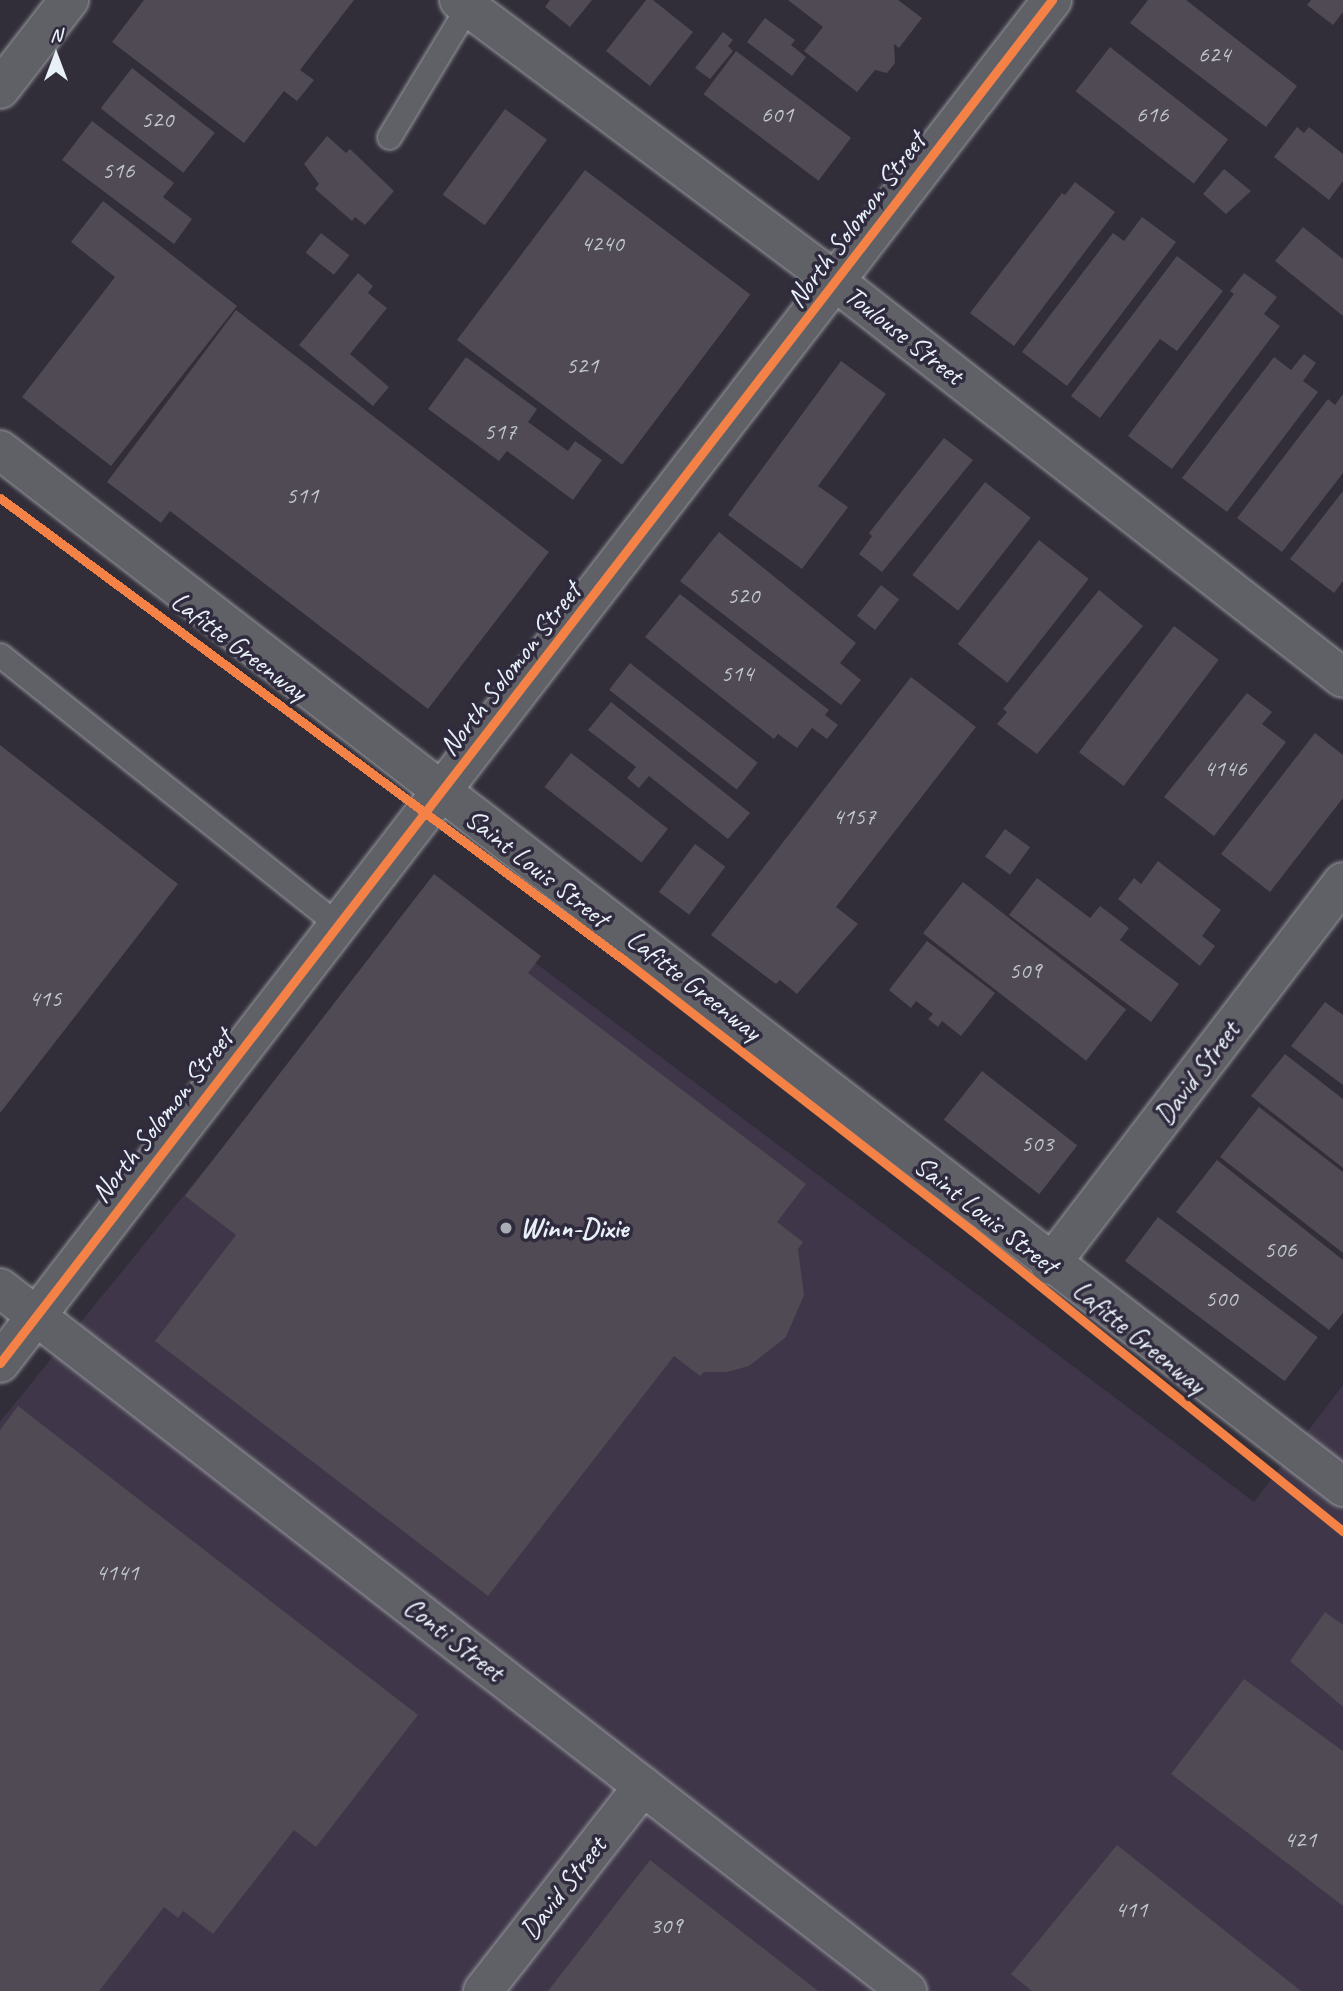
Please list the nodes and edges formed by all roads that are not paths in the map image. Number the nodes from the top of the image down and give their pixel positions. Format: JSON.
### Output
{"nodes":[{"id":1,"x":69,"y":0,"type":"edge"},
{"id":2,"x":1052,"y":0,"type":"edge"},
{"id":3,"x":464,"y":3,"type":"edge"},
{"id":4,"x":0,"y":89,"type":"edge"},
{"id":5,"x":389,"y":137,"type":"dead end"},
{"id":6,"x":836,"y":282,"type":"junction"},
{"id":7,"x":0,"y":450,"type":"edge"},
{"id":8,"x":0,"y":655,"type":"edge"},
{"id":9,"x":1343,"y":678,"type":"edge"},
{"id":10,"x":442,"y":794,"type":"junction"},
{"id":11,"x":1343,"y":882,"type":"edge"},
{"id":12,"x":339,"y":926,"type":"junction"},
{"id":13,"x":1051,"y":1265,"type":"junction"},
{"id":14,"x":0,"y":1288,"type":"edge"},
{"id":15,"x":37,"y":1317,"type":"junction"},
{"id":16,"x":0,"y":1363,"type":"edge"},
{"id":17,"x":1343,"y":1487,"type":"edge"},
{"id":18,"x":643,"y":1786,"type":"junction"},
{"id":19,"x":483,"y":1991,"type":"edge"},
{"id":20,"x":907,"y":1991,"type":"edge"}],
"edges":[{"from":1,"to":4,"type":"street"},
{"from":2,"to":6,"type":"street","name":"North Solomon Street"},
{"from":3,"to":5,"type":"lane"},
{"from":3,"to":6,"type":"street","name":"Toulouse Street"},
{"from":6,"to":9,"type":"street","name":"Toulouse Street"},
{"from":6,"to":10,"type":"street","name":"North Solomon Street"},
{"from":7,"to":10,"type":"street","name":"Saint Louis Street"},
{"from":8,"to":12,"type":"lane"},
{"from":10,"to":12,"type":"street","name":"North Solomon Street"},
{"from":10,"to":13,"type":"street","name":"Saint Louis Street"},
{"from":11,"to":13,"type":"street","name":"David Street"},
{"from":12,"to":15,"type":"street","name":"North Solomon Street"},
{"from":13,"to":17,"type":"street","name":"Saint Louis Street"},
{"from":14,"to":15,"type":"street","name":"Conti Street"},
{"from":15,"to":16,"type":"street","name":"North Solomon Street"},
{"from":15,"to":18,"type":"street","name":"Conti Street"},
{"from":18,"to":19,"type":"street","name":"David Street"},
{"from":18,"to":20,"type":"street","name":"Conti Street"}]}
